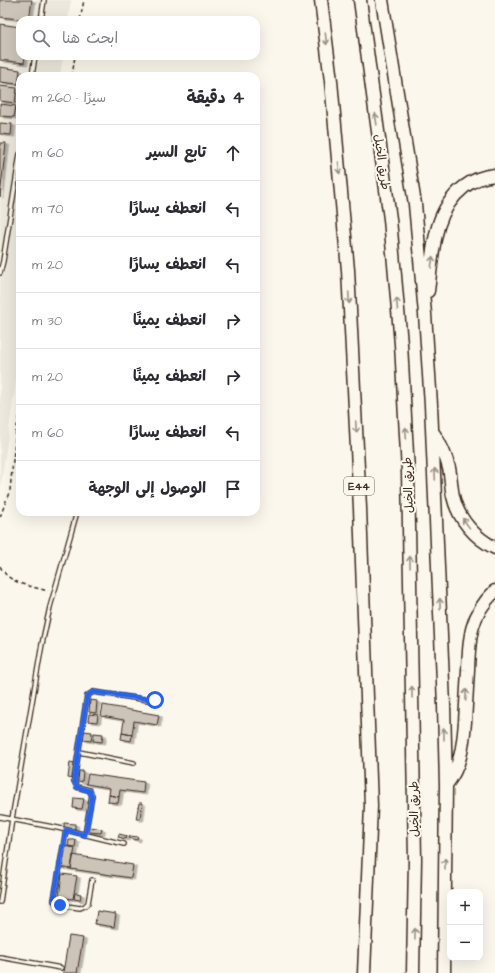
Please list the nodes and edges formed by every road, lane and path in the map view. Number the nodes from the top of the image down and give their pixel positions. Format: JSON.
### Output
{"nodes":[{"id":1,"x":44,"y":0,"type":"edge"},
{"id":2,"x":84,"y":0,"type":"edge"},
{"id":3,"x":321,"y":0,"type":"edge"},
{"id":4,"x":360,"y":0,"type":"edge"},
{"id":5,"x":382,"y":0,"type":"edge"},
{"id":6,"x":42,"y":16,"type":"edge"},
{"id":7,"x":81,"y":16,"type":"edge"},
{"id":8,"x":34,"y":60,"type":"edge"},
{"id":9,"x":74,"y":60,"type":"edge"},
{"id":10,"x":33,"y":72,"type":"edge"},
{"id":11,"x":73,"y":72,"type":"edge"},
{"id":12,"x":495,"y":175,"type":"edge"},
{"id":13,"x":16,"y":179,"type":"edge"},
{"id":14,"x":0,"y":273,"type":"edge"},
{"id":15,"x":425,"y":314,"type":"junction"},
{"id":16,"x":16,"y":431,"type":"edge"},
{"id":17,"x":433,"y":431,"type":"junction"},
{"id":18,"x":76,"y":516,"type":"edge"},
{"id":19,"x":0,"y":517,"type":"edge"},
{"id":20,"x":495,"y":548,"type":"edge"},
{"id":21,"x":0,"y":566,"type":"edge"},
{"id":22,"x":495,"y":591,"type":"edge"},
{"id":23,"x":54,"y":593,"type":"junction"},
{"id":24,"x":155,"y":700,"type":"dead end"},
{"id":25,"x":79,"y":752,"type":"junction"},
{"id":26,"x":134,"y":763,"type":"dead end"},
{"id":27,"x":446,"y":785,"type":"junction"},
{"id":28,"x":0,"y":817,"type":"edge"},
{"id":29,"x":12,"y":819,"type":"junction"},
{"id":30,"x":66,"y":830,"type":"junction"},
{"id":31,"x":85,"y":835,"type":"junction"},
{"id":32,"x":124,"y":844,"type":"dead end"},
{"id":33,"x":92,"y":880,"type":"dead end"},
{"id":34,"x":0,"y":902,"type":"edge"},
{"id":35,"x":0,"y":958,"type":"edge"},
{"id":36,"x":61,"y":968,"type":"dead end"},
{"id":37,"x":364,"y":973,"type":"edge"},
{"id":38,"x":413,"y":973,"type":"edge"},
{"id":39,"x":444,"y":973,"type":"edge"}],
"edges":[{"from":1,"to":6,"type":"lane"},
{"from":2,"to":7,"type":"path"},
{"from":3,"to":37,"type":"highway","number":"E44","one_way":true},
{"from":38,"to":4,"type":"highway","name":"طريق الخيل","one_way":true},
{"from":5,"to":15,"type":"highway"},
{"from":8,"to":10,"type":"lane"},
{"from":9,"to":11,"type":"path"},
{"from":15,"to":12,"type":"highway","one_way":true},
{"from":13,"to":14,"type":"lane"},
{"from":15,"to":17,"type":"highway"},
{"from":16,"to":19,"type":"path"},
{"from":20,"to":17,"type":"highway","one_way":true},
{"from":27,"to":17,"type":"highway","one_way":true},
{"from":18,"to":23,"type":"lane"},
{"from":21,"to":23,"type":"path"},
{"from":27,"to":22,"type":"highway","one_way":true},
{"from":23,"to":29,"type":"lane"},
{"from":24,"to":25,"type":"lane"},
{"from":25,"to":26,"type":"lane"},
{"from":25,"to":31,"type":"lane"},
{"from":39,"to":27,"type":"highway","one_way":true},
{"from":28,"to":29,"type":"lane"},
{"from":29,"to":30,"type":"lane"},
{"from":29,"to":34,"type":"lane"},
{"from":30,"to":31,"type":"lane"},
{"from":30,"to":33,"type":"lane"},
{"from":31,"to":32,"type":"lane"},
{"from":35,"to":36,"type":"lane"}]}
